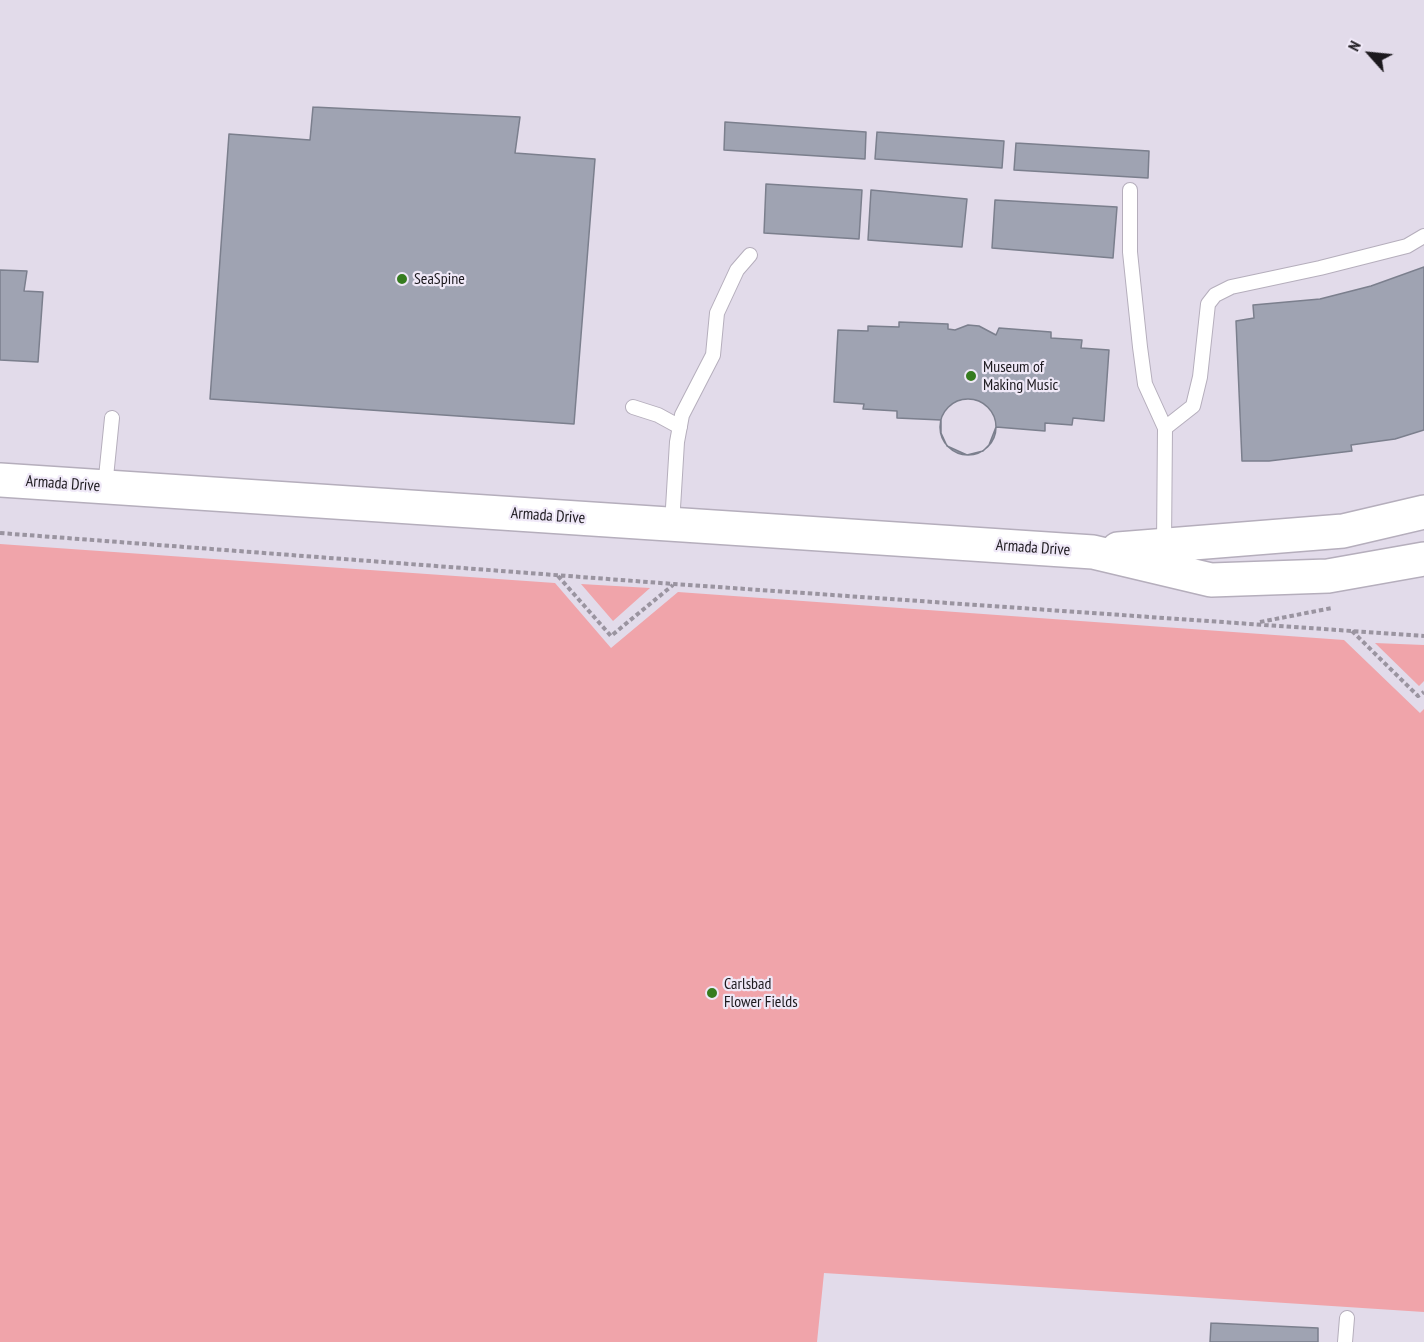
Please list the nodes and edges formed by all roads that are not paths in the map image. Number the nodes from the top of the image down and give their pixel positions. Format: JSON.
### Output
{"nodes":[{"id":1,"x":1130,"y":190,"type":"dead end"},
{"id":2,"x":1424,"y":236,"type":"edge"},
{"id":3,"x":750,"y":255,"type":"dead end"},
{"id":4,"x":633,"y":407,"type":"dead end"},
{"id":5,"x":112,"y":418,"type":"dead end"},
{"id":6,"x":680,"y":427,"type":"junction"},
{"id":7,"x":1165,"y":428,"type":"junction"},
{"id":8,"x":1,"y":480,"type":"edge"},
{"id":9,"x":105,"y":487,"type":"junction"},
{"id":10,"x":1424,"y":513,"type":"edge"},
{"id":11,"x":672,"y":524,"type":"junction"},
{"id":12,"x":1164,"y":544,"type":"junction"},
{"id":13,"x":1093,"y":552,"type":"junction"},
{"id":14,"x":1424,"y":559,"type":"edge"},
{"id":15,"x":1347,"y":1318,"type":"dead end"},
{"id":16,"x":1345,"y":1342,"type":"edge"}],
"edges":[{"from":1,"to":7,"type":"lane"},
{"from":2,"to":7,"type":"lane"},
{"from":3,"to":6,"type":"lane"},
{"from":4,"to":6,"type":"lane"},
{"from":5,"to":9,"type":"lane"},
{"from":6,"to":11,"type":"lane"},
{"from":7,"to":12,"type":"lane"},
{"from":8,"to":9,"type":"main road","name":"Armada Drive"},
{"from":9,"to":11,"type":"main road","name":"Armada Drive"},
{"from":10,"to":12,"type":"main road","name":"Armada Drive"},
{"from":11,"to":13,"type":"main road","name":"Armada Drive"},
{"from":12,"to":13,"type":"main road","name":"Armada Drive"},
{"from":13,"to":14,"type":"main road","name":"Armada Drive"},
{"from":15,"to":16,"type":"lane"}]}
